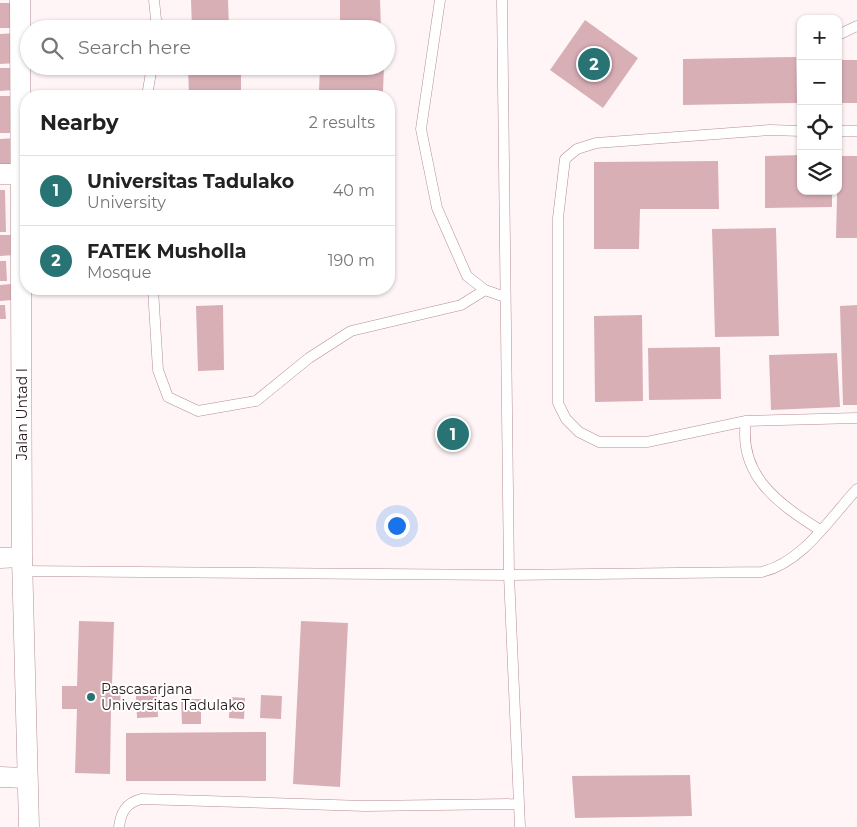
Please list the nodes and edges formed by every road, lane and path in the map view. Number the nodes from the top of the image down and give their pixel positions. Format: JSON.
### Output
{"nodes":[{"id":1,"x":20,"y":0,"type":"edge"},
{"id":2,"x":154,"y":0,"type":"edge"},
{"id":3,"x":440,"y":0,"type":"edge"},
{"id":4,"x":502,"y":0,"type":"edge"},
{"id":5,"x":20,"y":20,"type":"edge"},
{"id":6,"x":156,"y":20,"type":"edge"},
{"id":7,"x":857,"y":26,"type":"edge"},
{"id":8,"x":842,"y":33,"type":"edge"},
{"id":9,"x":20,"y":75,"type":"edge"},
{"id":10,"x":150,"y":75,"type":"edge"},
{"id":11,"x":21,"y":90,"type":"edge"},
{"id":12,"x":148,"y":90,"type":"edge"},
{"id":13,"x":797,"y":131,"type":"edge"},
{"id":14,"x":842,"y":131,"type":"edge"},
{"id":15,"x":857,"y":131,"type":"edge"},
{"id":16,"x":0,"y":174,"type":"edge"},
{"id":17,"x":20,"y":174,"type":"edge"},
{"id":18,"x":485,"y":290,"type":"junction"},
{"id":19,"x":21,"y":295,"type":"edge"},
{"id":20,"x":153,"y":295,"type":"edge"},
{"id":21,"x":505,"y":297,"type":"junction"},
{"id":22,"x":857,"y":418,"type":"edge"},
{"id":23,"x":746,"y":421,"type":"junction"},
{"id":24,"x":857,"y":489,"type":"edge"},
{"id":25,"x":820,"y":530,"type":"junction"},
{"id":26,"x":0,"y":558,"type":"edge"},
{"id":27,"x":22,"y":564,"type":"junction"},
{"id":28,"x":509,"y":575,"type":"junction"},
{"id":29,"x":0,"y":777,"type":"edge"},
{"id":30,"x":26,"y":778,"type":"junction"},
{"id":31,"x":518,"y":804,"type":"junction"},
{"id":32,"x":29,"y":827,"type":"edge"},
{"id":33,"x":119,"y":827,"type":"edge"},
{"id":34,"x":520,"y":827,"type":"edge"}],
"edges":[{"from":1,"to":5,"type":"street","name":"Jalan Untad I"},
{"from":2,"to":6,"type":"lane"},
{"from":3,"to":18,"type":"lane"},
{"from":4,"to":21,"type":"lane"},
{"from":7,"to":8,"type":"lane"},
{"from":9,"to":11,"type":"street","name":"Jalan Untad I"},
{"from":10,"to":12,"type":"lane"},
{"from":13,"to":23,"type":"lane"},
{"from":14,"to":15,"type":"lane"},
{"from":16,"to":17,"type":"street"},
{"from":18,"to":20,"type":"lane"},
{"from":18,"to":21,"type":"lane"},
{"from":19,"to":27,"type":"street","name":"Jalan Untad I"},
{"from":21,"to":28,"type":"lane"},
{"from":22,"to":23,"type":"lane"},
{"from":23,"to":25,"type":"lane"},
{"from":24,"to":25,"type":"lane"},
{"from":25,"to":28,"type":"lane"},
{"from":26,"to":27,"type":"street"},
{"from":27,"to":28,"type":"lane"},
{"from":27,"to":30,"type":"street","name":"Jalan Untad I"},
{"from":28,"to":31,"type":"lane"},
{"from":29,"to":30,"type":"street"},
{"from":30,"to":32,"type":"street","name":"Jalan Untad I"},
{"from":31,"to":33,"type":"lane"},
{"from":31,"to":34,"type":"lane"}]}
